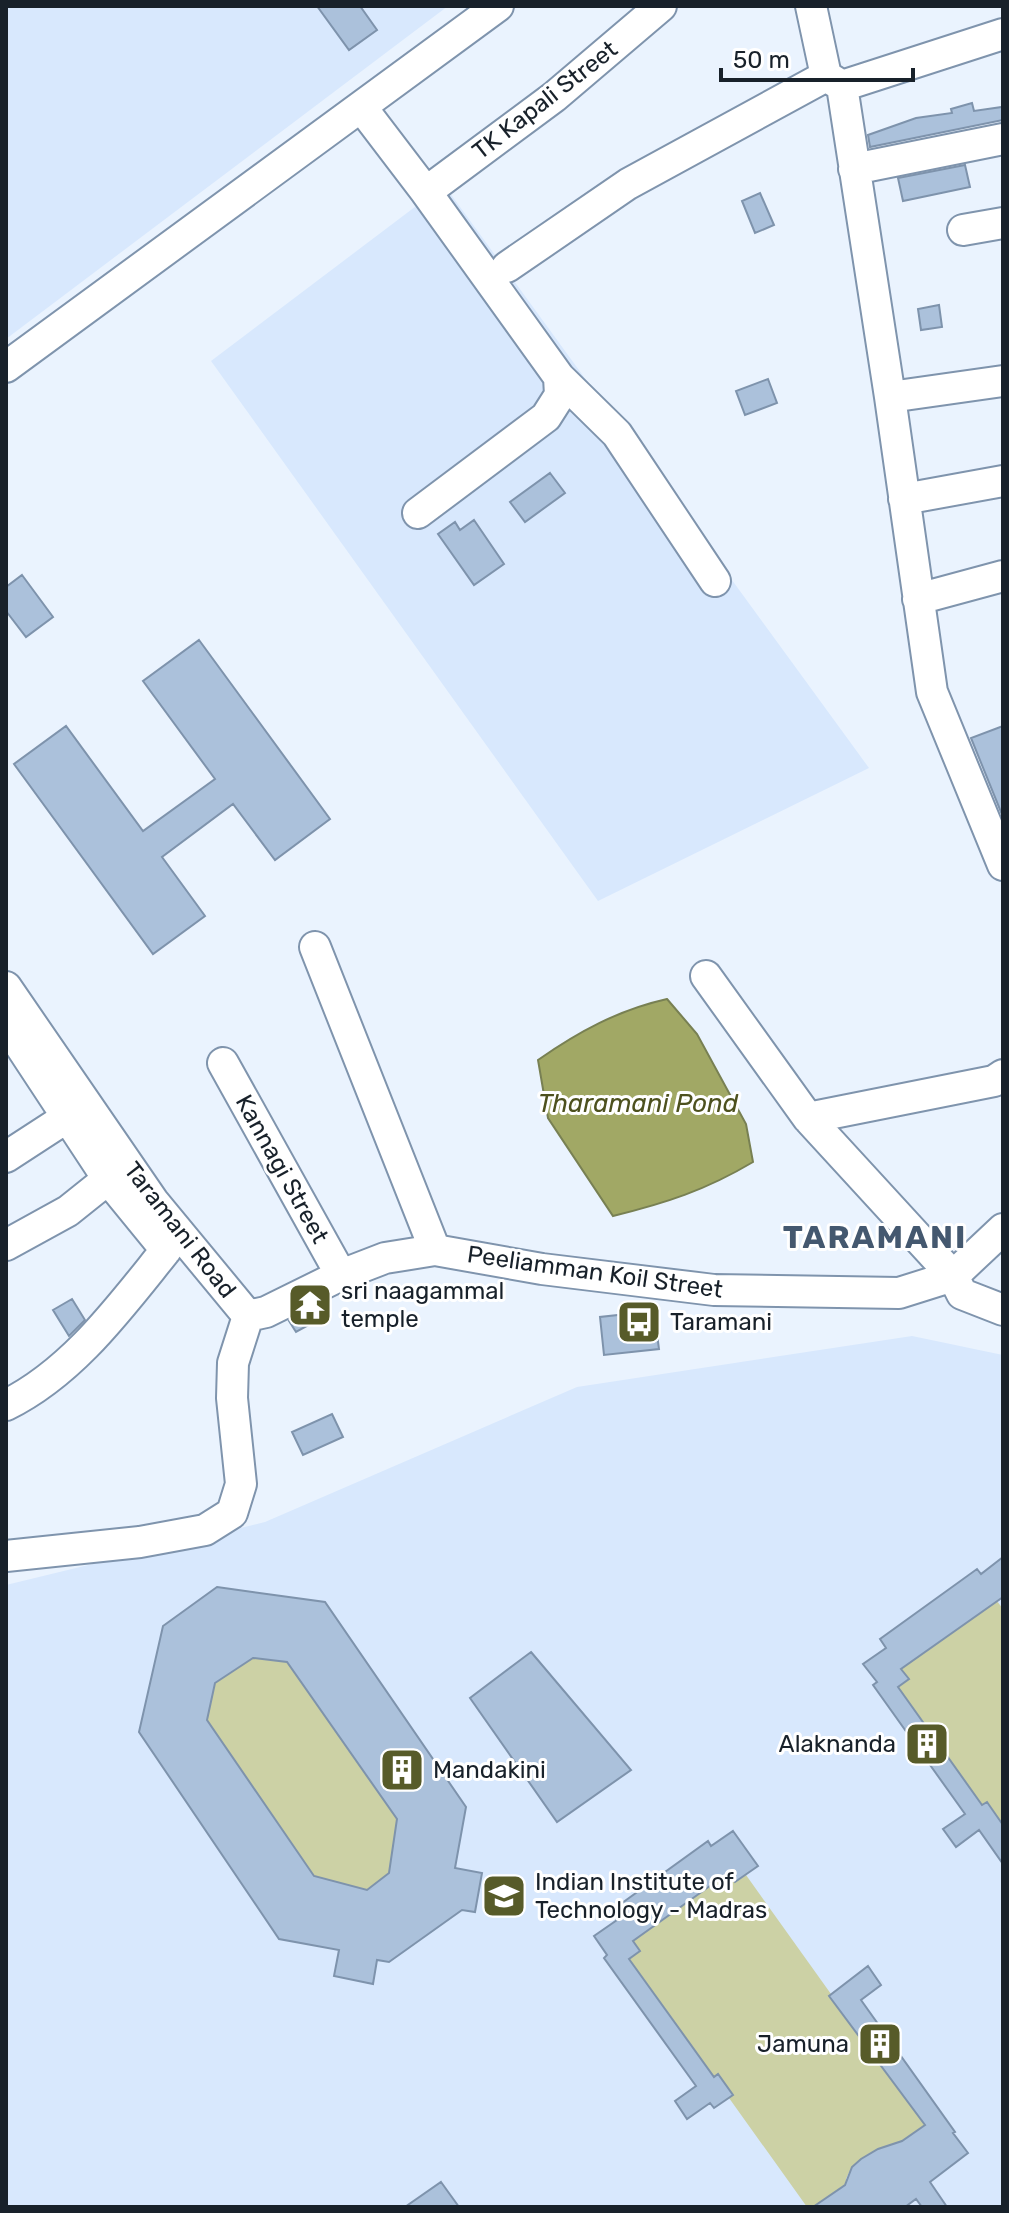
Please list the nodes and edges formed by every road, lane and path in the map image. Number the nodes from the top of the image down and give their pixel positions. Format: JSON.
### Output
{"nodes":[{"id":1,"x":498,"y":6,"type":"edge"},
{"id":2,"x":661,"y":6,"type":"edge"},
{"id":3,"x":811,"y":6,"type":"edge"},
{"id":4,"x":1003,"y":34,"type":"edge"},
{"id":5,"x":834,"y":81,"type":"junction"},
{"id":6,"x":362,"y":108,"type":"junction"},
{"id":7,"x":1003,"y":139,"type":"edge"},
{"id":8,"x":854,"y":169,"type":"junction"},
{"id":9,"x":426,"y":192,"type":"junction"},
{"id":10,"x":1003,"y":223,"type":"edge"},
{"id":11,"x":963,"y":230,"type":"dead end"},
{"id":12,"x":507,"y":267,"type":"dead end"},
{"id":13,"x":6,"y":367,"type":"edge"},
{"id":14,"x":559,"y":377,"type":"junction"},
{"id":15,"x":1003,"y":381,"type":"edge"},
{"id":16,"x":890,"y":397,"type":"junction"},
{"id":17,"x":1003,"y":481,"type":"edge"},
{"id":18,"x":904,"y":499,"type":"junction"},
{"id":19,"x":418,"y":513,"type":"dead end"},
{"id":20,"x":1003,"y":576,"type":"edge"},
{"id":21,"x":715,"y":581,"type":"dead end"},
{"id":22,"x":918,"y":599,"type":"junction"},
{"id":23,"x":992,"y":804,"type":"edge"},
{"id":24,"x":1003,"y":865,"type":"edge"},
{"id":25,"x":315,"y":947,"type":"dead end"},
{"id":26,"x":706,"y":976,"type":"dead end"},
{"id":27,"x":6,"y":987,"type":"edge"},
{"id":28,"x":6,"y":1024,"type":"edge"},
{"id":29,"x":223,"y":1063,"type":"dead end"},
{"id":30,"x":1003,"y":1075,"type":"edge"},
{"id":31,"x":69,"y":1116,"type":"junction"},
{"id":32,"x":808,"y":1118,"type":"junction"},
{"id":33,"x":6,"y":1157,"type":"edge"},
{"id":34,"x":108,"y":1179,"type":"junction"},
{"id":35,"x":1003,"y":1229,"type":"edge"},
{"id":36,"x":6,"y":1245,"type":"edge"},
{"id":37,"x":166,"y":1250,"type":"junction"},
{"id":38,"x":435,"y":1250,"type":"junction"},
{"id":39,"x":341,"y":1275,"type":"junction"},
{"id":40,"x":953,"y":1276,"type":"junction"},
{"id":41,"x":1003,"y":1310,"type":"edge"},
{"id":42,"x":248,"y":1316,"type":"junction"},
{"id":43,"x":6,"y":1405,"type":"edge"},
{"id":44,"x":6,"y":1556,"type":"edge"}],
"edges":[{"from":1,"to":6,"type":"street"},
{"from":2,"to":9,"type":"street","name":"TK Kapali Street"},
{"from":3,"to":5,"type":"street"},
{"from":4,"to":5,"type":"street"},
{"from":5,"to":8,"type":"street"},
{"from":5,"to":12,"type":"street"},
{"from":6,"to":9,"type":"street"},
{"from":6,"to":13,"type":"street"},
{"from":7,"to":8,"type":"street"},
{"from":8,"to":16,"type":"street"},
{"from":9,"to":14,"type":"street"},
{"from":10,"to":11,"type":"street"},
{"from":14,"to":19,"type":"street"},
{"from":14,"to":21,"type":"street"},
{"from":15,"to":16,"type":"street"},
{"from":16,"to":18,"type":"street"},
{"from":17,"to":18,"type":"street"},
{"from":18,"to":22,"type":"street"},
{"from":20,"to":22,"type":"street"},
{"from":22,"to":23,"type":"street"},
{"from":23,"to":24,"type":"street"},
{"from":25,"to":38,"type":"street"},
{"from":26,"to":32,"type":"street"},
{"from":27,"to":42,"type":"street","name":"Taramani Road"},
{"from":28,"to":31,"type":"street","name":"Taramani Road"},
{"from":29,"to":39,"type":"street","name":"Kannagi Street"},
{"from":30,"to":32,"type":"street"},
{"from":31,"to":33,"type":"street"},
{"from":31,"to":34,"type":"street","name":"Taramani Road"},
{"from":32,"to":40,"type":"street"},
{"from":34,"to":36,"type":"street"},
{"from":34,"to":37,"type":"street","name":"Taramani Road"},
{"from":35,"to":40,"type":"street","name":"Peeliamman Koil Street"},
{"from":37,"to":42,"type":"street","name":"Taramani Road"},
{"from":37,"to":43,"type":"street"},
{"from":38,"to":39,"type":"street","name":"Peeliamman Koil Street"},
{"from":38,"to":40,"type":"street","name":"Peeliamman Koil Street"},
{"from":39,"to":42,"type":"street","name":"Peeliamman Koil Street"},
{"from":40,"to":41,"type":"street"},
{"from":42,"to":44,"type":"street"}]}
